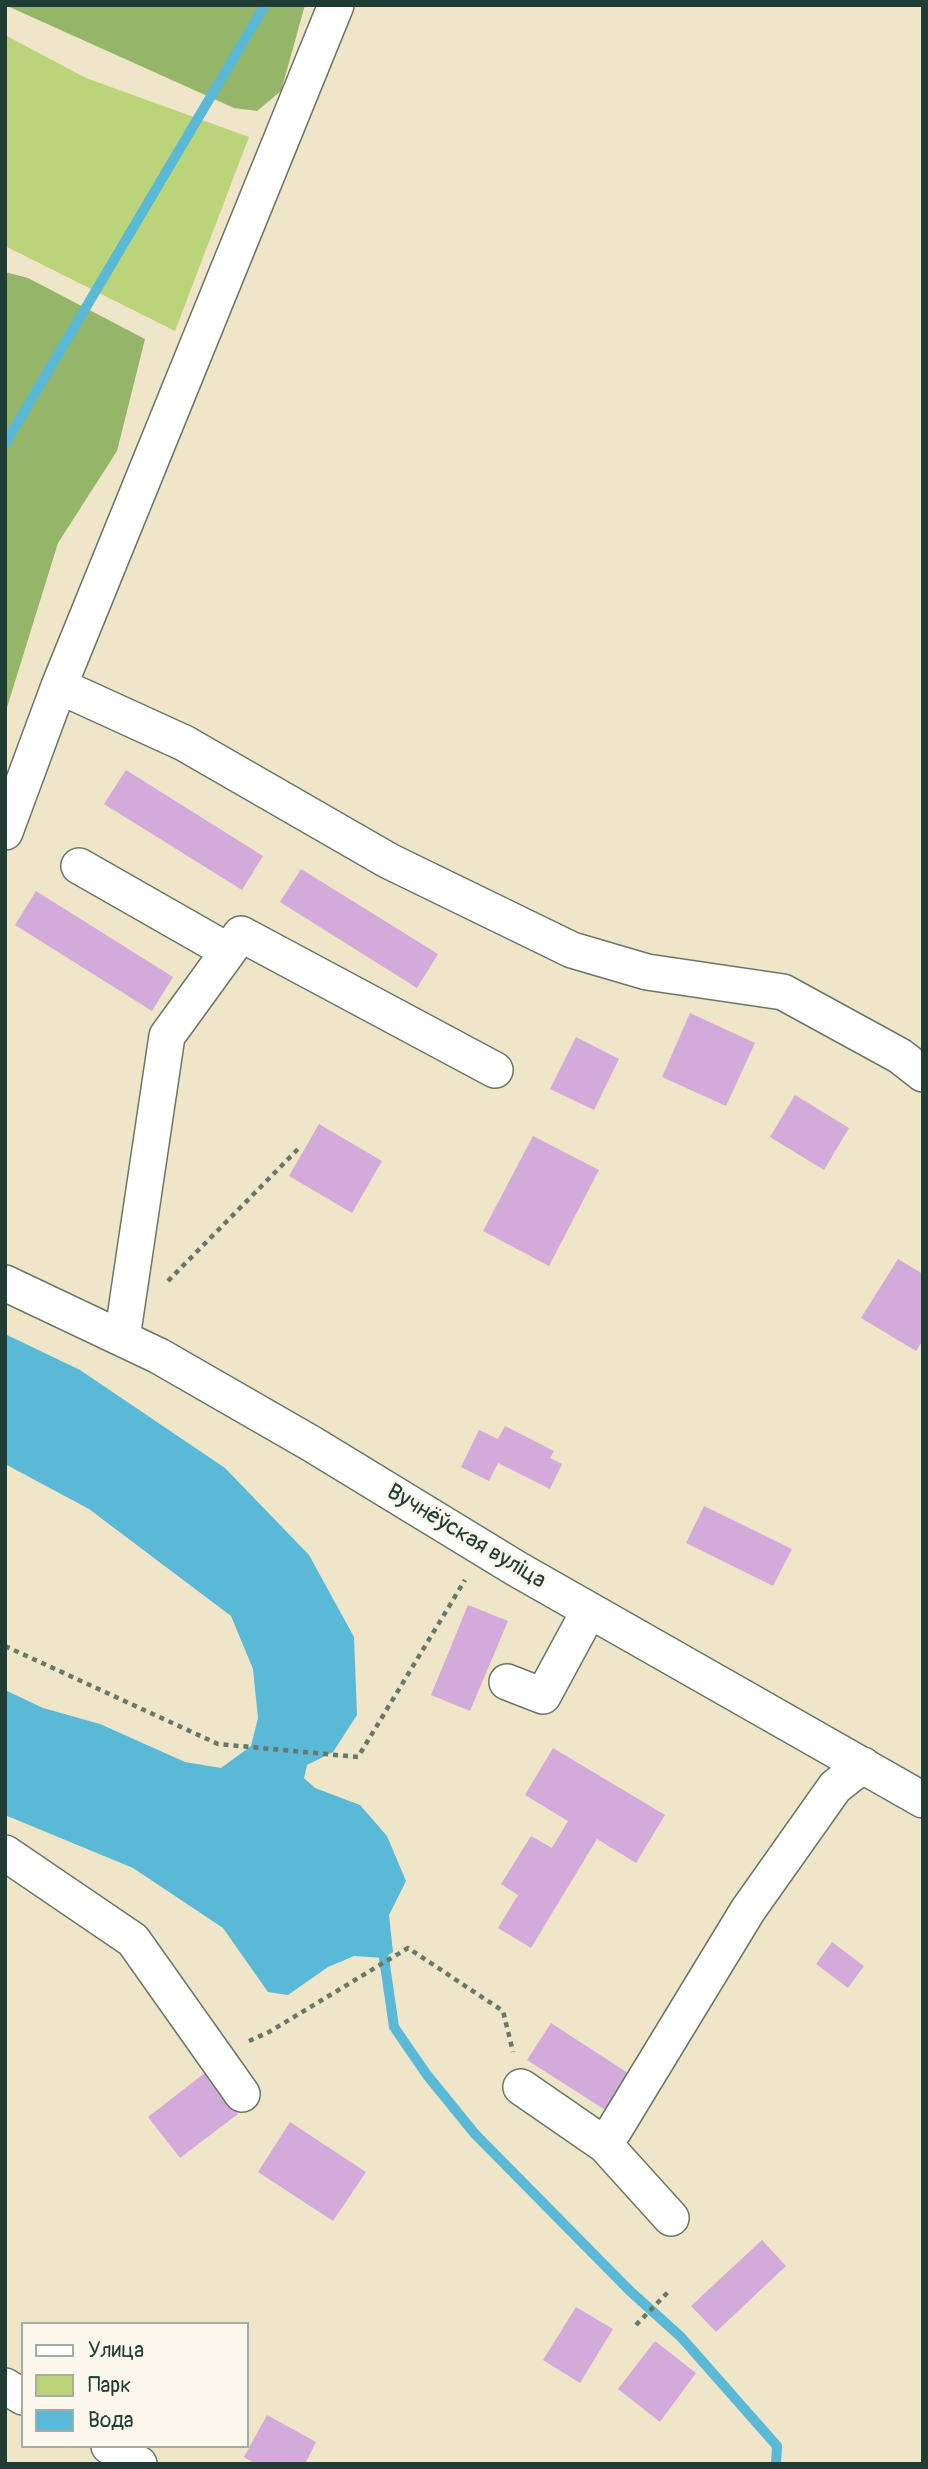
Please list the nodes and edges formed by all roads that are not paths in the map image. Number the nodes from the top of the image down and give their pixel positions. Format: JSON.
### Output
{"nodes":[{"id":1,"x":336,"y":5,"type":"edge"},
{"id":2,"x":59,"y":686,"type":"junction"},
{"id":3,"x":5,"y":832,"type":"edge"},
{"id":4,"x":79,"y":866,"type":"dead end"},
{"id":5,"x":228,"y":951,"type":"junction"},
{"id":6,"x":495,"y":1070,"type":"dead end"},
{"id":7,"x":923,"y":1074,"type":"edge"},
{"id":8,"x":5,"y":1283,"type":"edge"},
{"id":9,"x":122,"y":1338,"type":"junction"},
{"id":10,"x":589,"y":1611,"type":"junction"},
{"id":11,"x":508,"y":1682,"type":"dead end"},
{"id":12,"x":863,"y":1765,"type":"junction"},
{"id":13,"x":923,"y":1800,"type":"edge"},
{"id":14,"x":5,"y":1853,"type":"edge"},
{"id":15,"x":521,"y":2087,"type":"road end"},
{"id":16,"x":242,"y":2094,"type":"dead end"},
{"id":17,"x":605,"y":2145,"type":"junction"},
{"id":18,"x":671,"y":2218,"type":"dead end"},
{"id":19,"x":5,"y":2386,"type":"edge"},
{"id":20,"x":21,"y":2396,"type":"edge"},
{"id":21,"x":112,"y":2448,"type":"edge"},
{"id":22,"x":139,"y":2464,"type":"edge"}],
"edges":[{"from":1,"to":2,"type":"street"},
{"from":2,"to":3,"type":"street"},
{"from":2,"to":7,"type":"street"},
{"from":4,"to":5,"type":"street"},
{"from":5,"to":6,"type":"street"},
{"from":5,"to":9,"type":"street"},
{"from":8,"to":9,"type":"street","name":"Вучнёўская вуліца"},
{"from":9,"to":10,"type":"street","name":"Вучнёўская вуліца"},
{"from":10,"to":11,"type":"street"},
{"from":10,"to":12,"type":"street","name":"Вучнёўская вуліца"},
{"from":12,"to":13,"type":"street","name":"Вучнёўская вуліца"},
{"from":12,"to":17,"type":"street"},
{"from":14,"to":16,"type":"street"},
{"from":15,"to":17,"type":"street"},
{"from":17,"to":18,"type":"street"},
{"from":19,"to":20,"type":"street"},
{"from":21,"to":22,"type":"street"}]}
